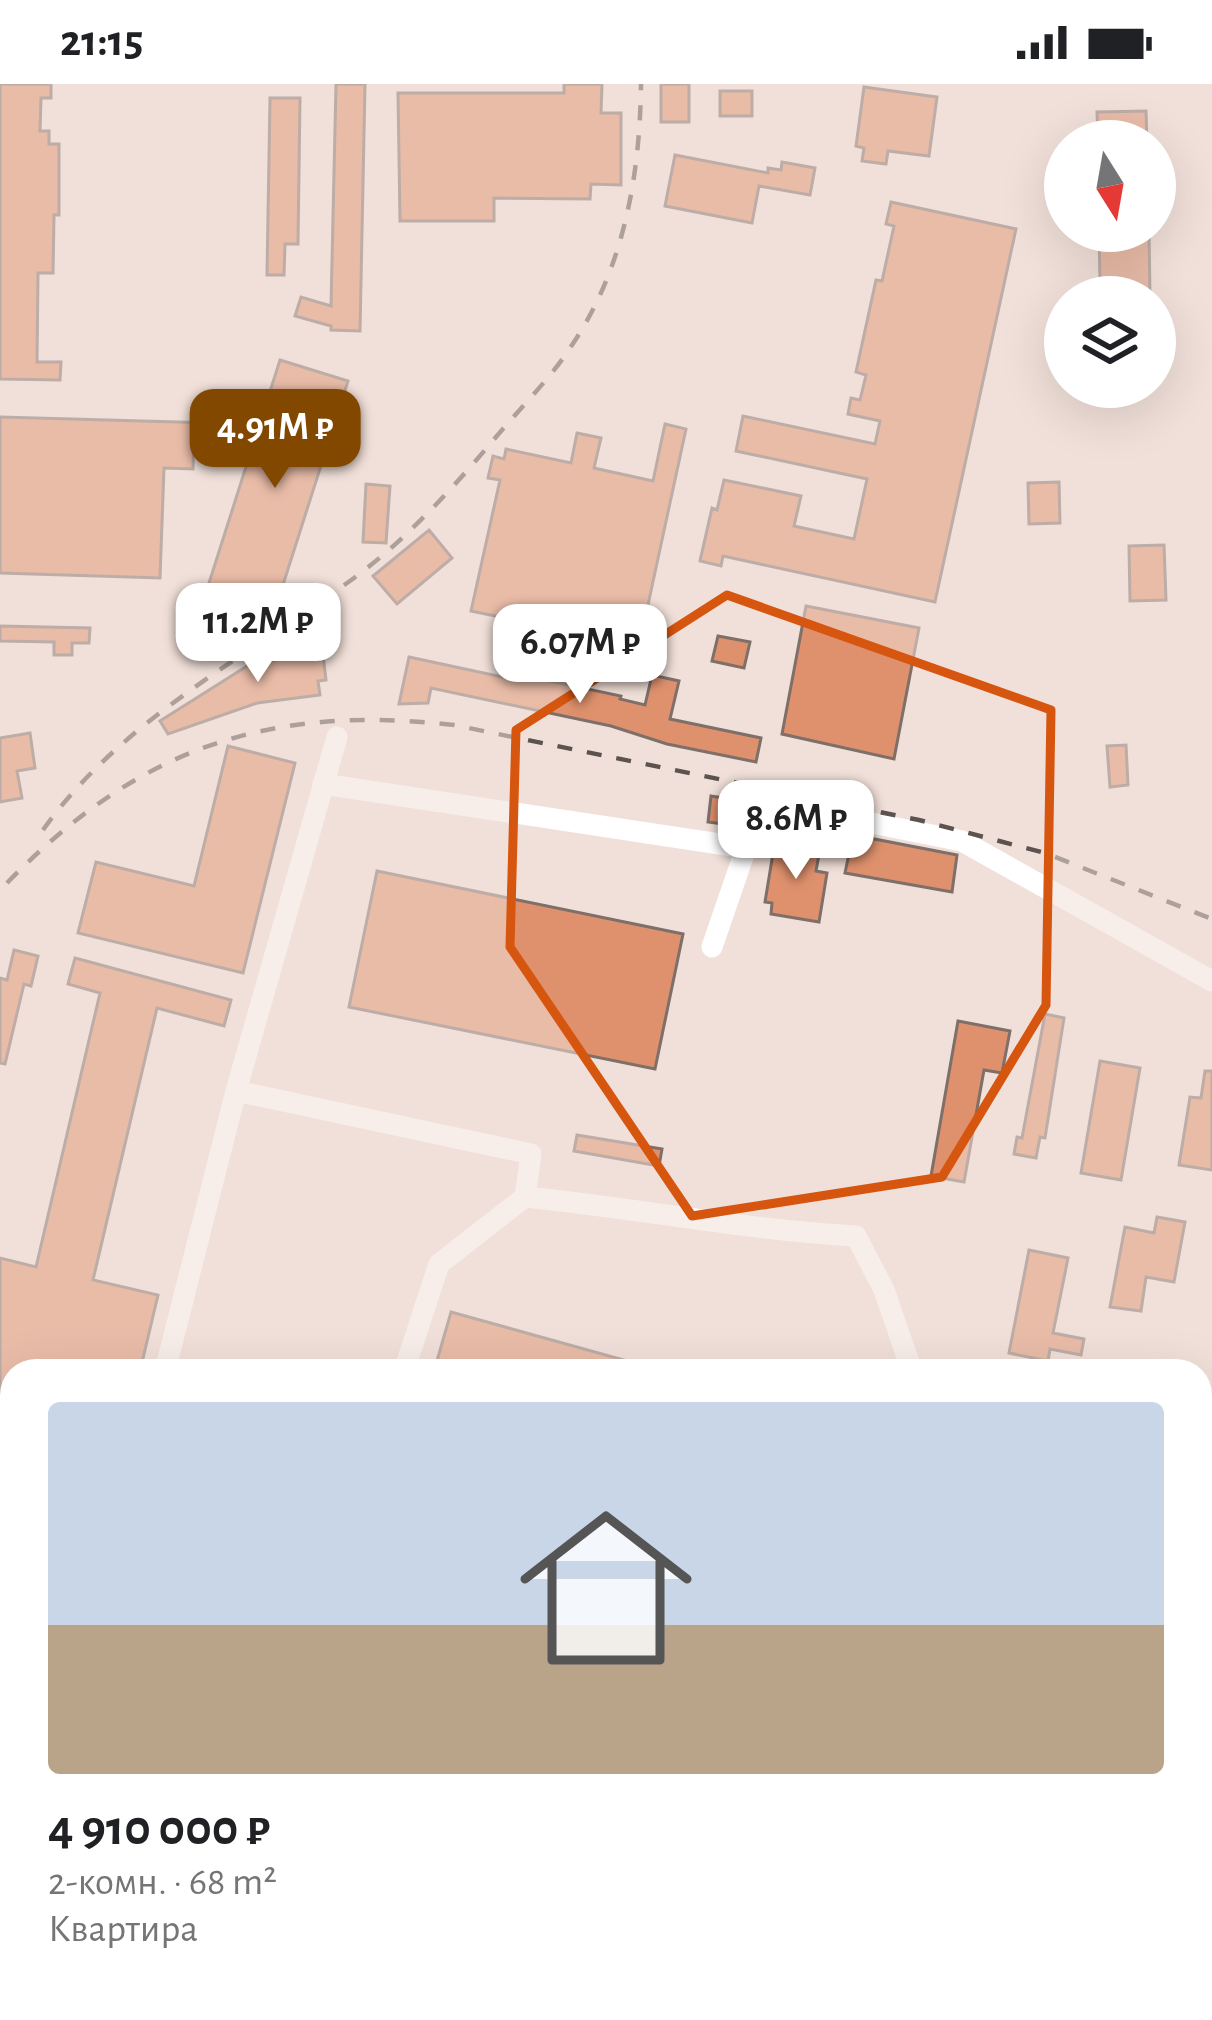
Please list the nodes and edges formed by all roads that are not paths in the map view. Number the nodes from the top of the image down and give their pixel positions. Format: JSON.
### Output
{"nodes":[{"id":1,"x":337,"y":737,"type":"dead end"},
{"id":2,"x":323,"y":784,"type":"junction"},
{"id":3,"x":857,"y":820,"type":"dead end"},
{"id":4,"x":712,"y":947,"type":"dead end"},
{"id":5,"x":1212,"y":982,"type":"edge"},
{"id":6,"x":236,"y":1091,"type":"junction"},
{"id":7,"x":525,"y":1196,"type":"junction"},
{"id":8,"x":168,"y":1359,"type":"edge"},
{"id":9,"x":408,"y":1359,"type":"edge"},
{"id":10,"x":908,"y":1359,"type":"edge"}],
"edges":[{"from":1,"to":2,"type":"lane"},
{"from":2,"to":4,"type":"lane"},
{"from":2,"to":6,"type":"lane"},
{"from":3,"to":5,"type":"lane"},
{"from":6,"to":7,"type":"lane"},
{"from":6,"to":8,"type":"lane"},
{"from":7,"to":9,"type":"lane"},
{"from":7,"to":10,"type":"lane"}]}
